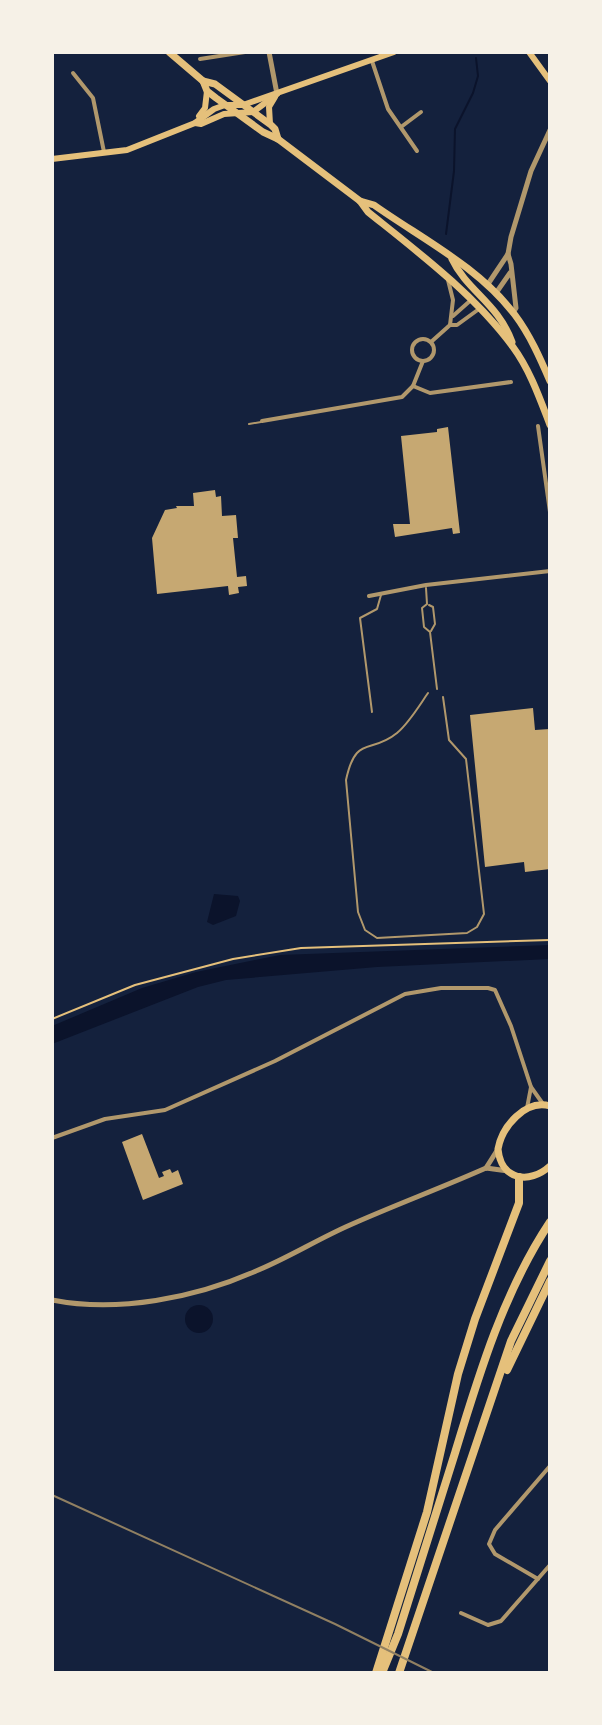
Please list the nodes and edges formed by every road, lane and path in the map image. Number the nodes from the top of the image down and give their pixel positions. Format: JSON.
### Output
{"nodes":[{"id":1,"x":169,"y":52,"type":"edge"},
{"id":2,"x":245,"y":52,"type":"edge"},
{"id":3,"x":269,"y":52,"type":"edge"},
{"id":4,"x":394,"y":52,"type":"edge"},
{"id":5,"x":532,"y":53,"type":"edge"},
{"id":6,"x":200,"y":59,"type":"dead end"},
{"id":7,"x":372,"y":60,"type":"junction"},
{"id":8,"x":73,"y":73,"type":"dead end"},
{"id":9,"x":203,"y":81,"type":"junction"},
{"id":10,"x":550,"y":81,"type":"edge"},
{"id":11,"x":207,"y":91,"type":"junction"},
{"id":12,"x":277,"y":94,"type":"junction"},
{"id":13,"x":225,"y":105,"type":"junction"},
{"id":14,"x":243,"y":105,"type":"junction"},
{"id":15,"x":235,"y":112,"type":"junction"},
{"id":16,"x":253,"y":112,"type":"junction"},
{"id":17,"x":421,"y":112,"type":"dead end"},
{"id":18,"x":195,"y":123,"type":"junction"},
{"id":19,"x":271,"y":125,"type":"junction"},
{"id":20,"x":400,"y":127,"type":"junction"},
{"id":21,"x":549,"y":133,"type":"edge"},
{"id":22,"x":278,"y":139,"type":"junction"},
{"id":23,"x":417,"y":151,"type":"dead end"},
{"id":24,"x":104,"y":152,"type":"junction"},
{"id":25,"x":52,"y":159,"type":"edge"},
{"id":26,"x":360,"y":201,"type":"junction"},
{"id":27,"x":508,"y":254,"type":"junction"},
{"id":28,"x":451,"y":257,"type":"junction"},
{"id":29,"x":511,"y":273,"type":"junction"},
{"id":30,"x":448,"y":280,"type":"junction"},
{"id":31,"x":488,"y":284,"type":"junction"},
{"id":32,"x":479,"y":292,"type":"junction"},
{"id":33,"x":496,"y":293,"type":"junction"},
{"id":34,"x":471,"y":300,"type":"junction"},
{"id":35,"x":488,"y":302,"type":"junction"},
{"id":36,"x":479,"y":309,"type":"junction"},
{"id":37,"x":513,"y":313,"type":"junction"},
{"id":38,"x":450,"y":321,"type":"junction"},
{"id":39,"x":431,"y":342,"type":"junction"},
{"id":40,"x":513,"y":347,"type":"junction"},
{"id":41,"x":423,"y":361,"type":"junction"},
{"id":42,"x":550,"y":381,"type":"edge"},
{"id":43,"x":511,"y":382,"type":"dead end"},
{"id":44,"x":413,"y":386,"type":"junction"},
{"id":45,"x":262,"y":421,"type":"joint"},
{"id":46,"x":249,"y":424,"type":"dead end"},
{"id":47,"x":550,"y":425,"type":"edge"},
{"id":48,"x":538,"y":426,"type":"dead end"},
{"id":49,"x":550,"y":512,"type":"edge"},
{"id":50,"x":550,"y":571,"type":"edge"},
{"id":51,"x":426,"y":585,"type":"junction"},
{"id":52,"x":381,"y":594,"type":"junction"},
{"id":53,"x":369,"y":596,"type":"dead end"},
{"id":54,"x":427,"y":604,"type":"junction"},
{"id":55,"x":430,"y":632,"type":"junction"},
{"id":56,"x":437,"y":689,"type":"dead end"},
{"id":57,"x":428,"y":693,"type":"dead end"},
{"id":58,"x":443,"y":697,"type":"dead end"},
{"id":59,"x":372,"y":712,"type":"dead end"},
{"id":60,"x":550,"y":940,"type":"edge"},
{"id":61,"x":52,"y":1019,"type":"edge"},
{"id":62,"x":531,"y":1087,"type":"junction"},
{"id":63,"x":548,"y":1106,"type":"edge"},
{"id":64,"x":527,"y":1108,"type":"junction"},
{"id":65,"x":52,"y":1138,"type":"edge"},
{"id":66,"x":498,"y":1149,"type":"junction"},
{"id":67,"x":550,"y":1166,"type":"edge"},
{"id":68,"x":486,"y":1168,"type":"junction"},
{"id":69,"x":509,"y":1171,"type":"junction"},
{"id":70,"x":519,"y":1177,"type":"junction"},
{"id":71,"x":550,"y":1222,"type":"edge"},
{"id":72,"x":550,"y":1261,"type":"edge"},
{"id":73,"x":550,"y":1281,"type":"edge"},
{"id":74,"x":52,"y":1300,"type":"edge"},
{"id":75,"x":485,"y":1420,"type":"junction"},
{"id":76,"x":550,"y":1466,"type":"edge"},
{"id":77,"x":550,"y":1565,"type":"edge"},
{"id":78,"x":538,"y":1579,"type":"junction"},
{"id":79,"x":461,"y":1613,"type":"dead end"},
{"id":80,"x":394,"y":1633,"type":"junction"},
{"id":81,"x":382,"y":1667,"type":"edge"},
{"id":82,"x":376,"y":1673,"type":"edge"},
{"id":83,"x":400,"y":1673,"type":"edge"}],
"edges":[{"from":1,"to":9,"type":"main road"},
{"from":2,"to":6,"type":"street"},
{"from":3,"to":12,"type":"street"},
{"from":4,"to":7,"type":"main road"},
{"from":5,"to":10,"type":"main road"},
{"from":7,"to":12,"type":"main road"},
{"from":7,"to":20,"type":"street"},
{"from":8,"to":24,"type":"street"},
{"from":9,"to":11,"type":"main road"},
{"from":9,"to":14,"type":"main road"},
{"from":11,"to":13,"type":"main road"},
{"from":11,"to":18,"type":"main road"},
{"from":12,"to":14,"type":"main road"},
{"from":12,"to":16,"type":"main road"},
{"from":12,"to":19,"type":"main road"},
{"from":13,"to":14,"type":"main road"},
{"from":13,"to":15,"type":"main road"},
{"from":13,"to":18,"type":"main road"},
{"from":14,"to":16,"type":"main road"},
{"from":15,"to":16,"type":"main road"},
{"from":15,"to":18,"type":"main road"},
{"from":15,"to":22,"type":"main road"},
{"from":16,"to":19,"type":"main road"},
{"from":17,"to":20,"type":"street"},
{"from":18,"to":24,"type":"main road"},
{"from":19,"to":22,"type":"main road"},
{"from":20,"to":23,"type":"street"},
{"from":21,"to":27,"type":"street"},
{"from":22,"to":26,"type":"main road"},
{"from":24,"to":25,"type":"main road"},
{"from":26,"to":28,"type":"main road"},
{"from":26,"to":30,"type":"main road"},
{"from":27,"to":29,"type":"street"},
{"from":27,"to":31,"type":"street"},
{"from":28,"to":31,"type":"main road"},
{"from":28,"to":32,"type":"main road"},
{"from":29,"to":33,"type":"street"},
{"from":29,"to":37,"type":"street"},
{"from":30,"to":34,"type":"main road"},
{"from":30,"to":38,"type":"street"},
{"from":31,"to":32,"type":"main road"},
{"from":31,"to":33,"type":"main road"},
{"from":32,"to":34,"type":"main road"},
{"from":32,"to":35,"type":"main road"},
{"from":33,"to":35,"type":"main road"},
{"from":33,"to":37,"type":"main road"},
{"from":34,"to":36,"type":"main road"},
{"from":34,"to":38,"type":"street"},
{"from":35,"to":36,"type":"main road"},
{"from":35,"to":40,"type":"main road"},
{"from":36,"to":38,"type":"street"},
{"from":36,"to":40,"type":"main road"},
{"from":37,"to":42,"type":"main road"},
{"from":38,"to":39,"type":"street"},
{"from":39,"to":41,"type":"street"},
{"from":39,"to":41,"type":"street"},
{"from":40,"to":47,"type":"main road"},
{"from":41,"to":44,"type":"street"},
{"from":43,"to":44,"type":"street"},
{"from":44,"to":45,"type":"street"},
{"from":45,"to":46,"type":"lane"},
{"from":48,"to":49,"type":"street"},
{"from":50,"to":51,"type":"street"},
{"from":51,"to":52,"type":"street"},
{"from":51,"to":54,"type":"lane"},
{"from":52,"to":53,"type":"street"},
{"from":52,"to":59,"type":"lane"},
{"from":54,"to":55,"type":"lane"},
{"from":54,"to":55,"type":"lane"},
{"from":55,"to":56,"type":"lane"},
{"from":57,"to":58,"type":"lane"},
{"from":60,"to":61,"type":"path"},
{"from":62,"to":63,"type":"street"},
{"from":62,"to":64,"type":"street"},
{"from":62,"to":65,"type":"street"},
{"from":63,"to":64,"type":"main road"},
{"from":64,"to":66,"type":"main road"},
{"from":66,"to":68,"type":"street"},
{"from":66,"to":69,"type":"main road"},
{"from":67,"to":70,"type":"main road"},
{"from":68,"to":69,"type":"street"},
{"from":68,"to":74,"type":"street"},
{"from":69,"to":70,"type":"main road"},
{"from":70,"to":80,"type":"highway"},
{"from":71,"to":80,"type":"highway"},
{"from":72,"to":75,"type":"highway"},
{"from":73,"to":75,"type":"highway"},
{"from":75,"to":83,"type":"highway"},
{"from":76,"to":78,"type":"street"},
{"from":77,"to":78,"type":"street"},
{"from":78,"to":79,"type":"street"},
{"from":80,"to":81,"type":"highway"},
{"from":81,"to":82,"type":"highway"}]}
